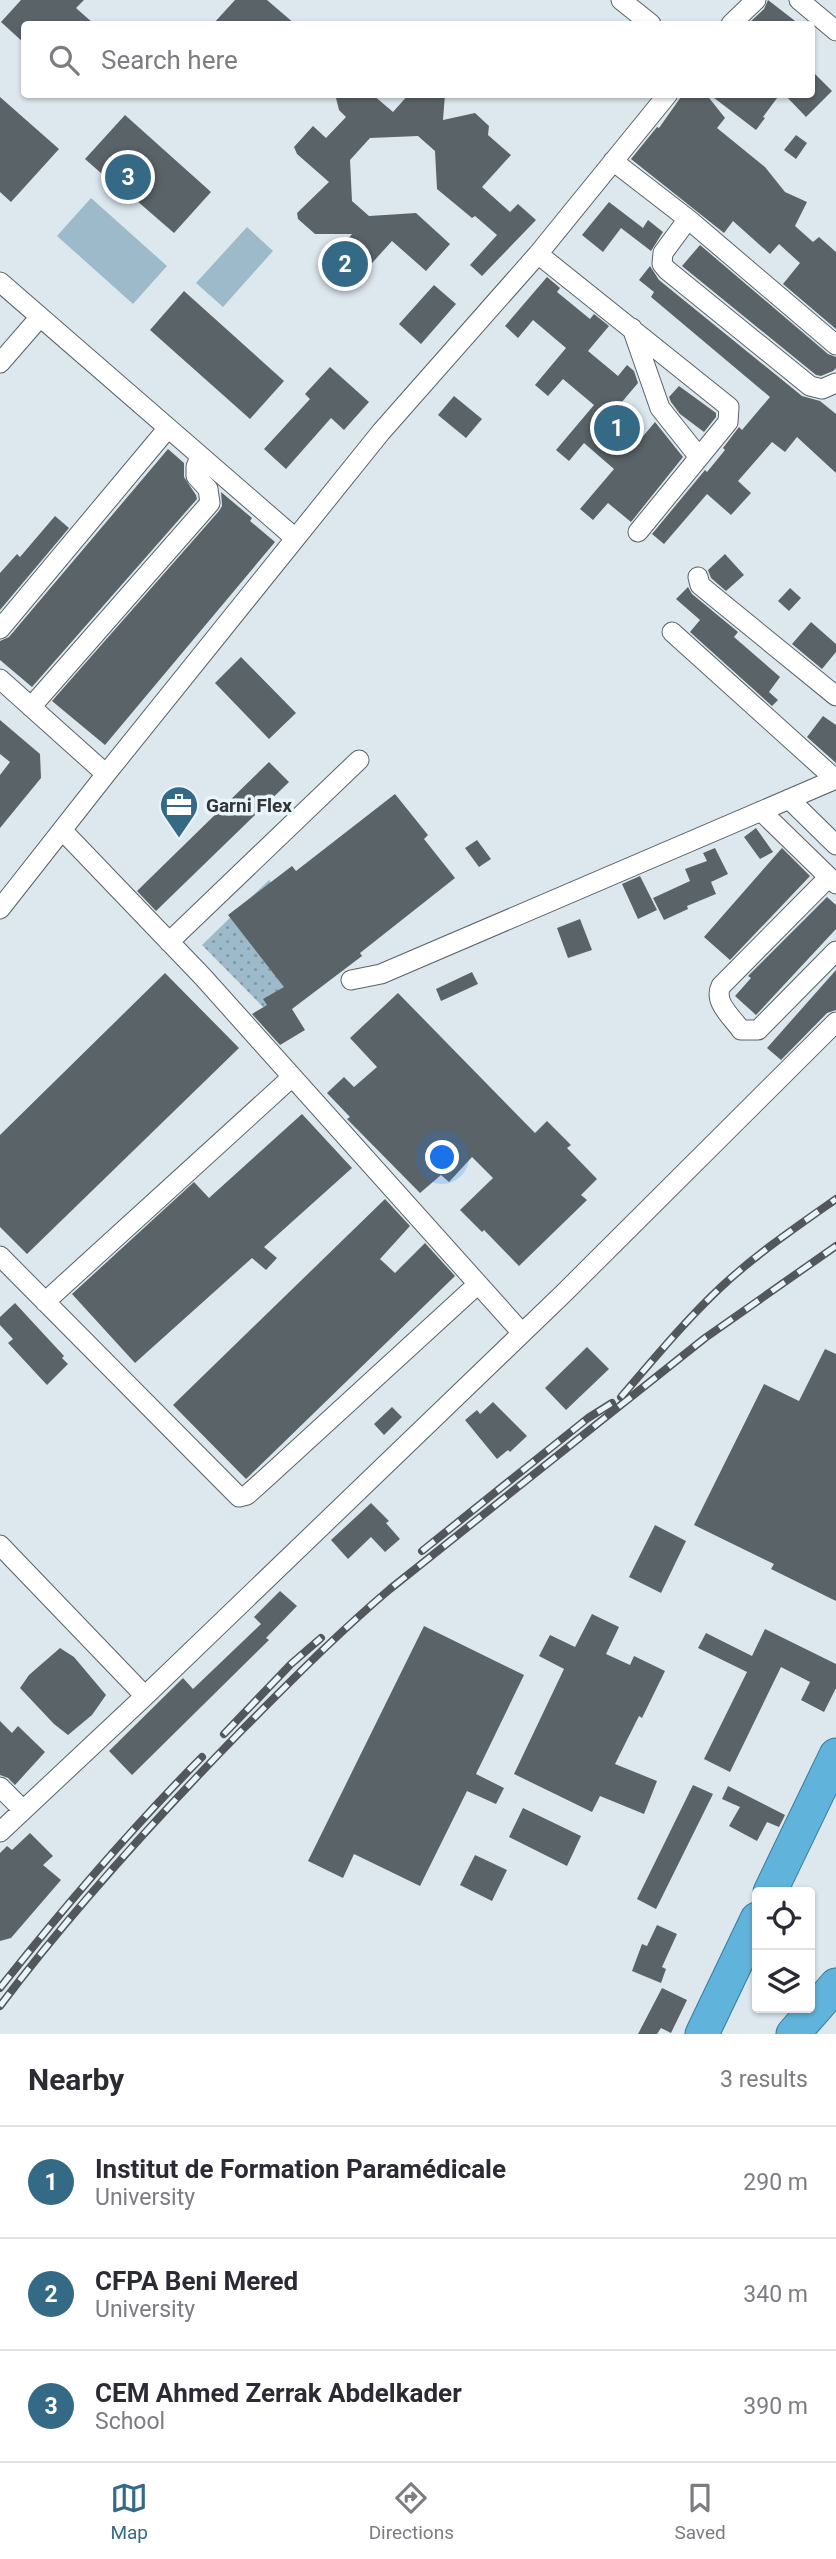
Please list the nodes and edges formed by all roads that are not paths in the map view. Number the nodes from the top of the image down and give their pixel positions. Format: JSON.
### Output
{"nodes":[{"id":1,"x":621,"y":0,"type":"edge"},
{"id":2,"x":799,"y":0,"type":"edge"},
{"id":3,"x":750,"y":2,"type":"edge"},
{"id":4,"x":647,"y":21,"type":"edge"},
{"id":5,"x":734,"y":21,"type":"edge"},
{"id":6,"x":836,"y":31,"type":"edge"},
{"id":7,"x":665,"y":98,"type":"edge"},
{"id":8,"x":613,"y":161,"type":"junction"},
{"id":9,"x":688,"y":219,"type":"junction"},
{"id":10,"x":538,"y":254,"type":"junction"},
{"id":11,"x":0,"y":282,"type":"edge"},
{"id":12,"x":40,"y":317,"type":"junction"},
{"id":13,"x":632,"y":328,"type":"junction"},
{"id":14,"x":836,"y":345,"type":"edge"},
{"id":15,"x":0,"y":363,"type":"edge"},
{"id":16,"x":836,"y":383,"type":"edge"},
{"id":17,"x":168,"y":428,"type":"junction"},
{"id":18,"x":200,"y":456,"type":"junction"},
{"id":19,"x":699,"y":457,"type":"junction"},
{"id":20,"x":638,"y":532,"type":"dead end"},
{"id":21,"x":295,"y":538,"type":"junction"},
{"id":22,"x":698,"y":577,"type":"dead end"},
{"id":23,"x":0,"y":629,"type":"edge"},
{"id":24,"x":672,"y":632,"type":"dead end"},
{"id":25,"x":0,"y":679,"type":"edge"},
{"id":26,"x":836,"y":696,"type":"edge"},
{"id":27,"x":31,"y":707,"type":"junction"},
{"id":28,"x":359,"y":760,"type":"dead end"},
{"id":29,"x":106,"y":774,"type":"junction"},
{"id":30,"x":835,"y":779,"type":"edge"},
{"id":31,"x":789,"y":799,"type":"junction"},
{"id":32,"x":761,"y":811,"type":"junction"},
{"id":33,"x":62,"y":830,"type":"junction"},
{"id":34,"x":836,"y":845,"type":"edge"},
{"id":35,"x":832,"y":880,"type":"edge"},
{"id":36,"x":0,"y":909,"type":"edge"},
{"id":37,"x":169,"y":942,"type":"junction"},
{"id":38,"x":836,"y":951,"type":"edge"},
{"id":39,"x":351,"y":980,"type":"dead end"},
{"id":40,"x":836,"y":1022,"type":"edge"},
{"id":41,"x":292,"y":1077,"type":"junction"},
{"id":42,"x":0,"y":1256,"type":"edge"},
{"id":43,"x":478,"y":1284,"type":"junction"},
{"id":44,"x":45,"y":1302,"type":"junction"},
{"id":45,"x":522,"y":1333,"type":"junction"},
{"id":46,"x":0,"y":1545,"type":"edge"},
{"id":47,"x":145,"y":1696,"type":"junction"},
{"id":48,"x":836,"y":1755,"type":"edge"},
{"id":49,"x":0,"y":1787,"type":"edge"},
{"id":50,"x":23,"y":1810,"type":"junction"},
{"id":51,"x":0,"y":1832,"type":"edge"},
{"id":52,"x":772,"y":1887,"type":"edge"},
{"id":53,"x":752,"y":1929,"type":"edge"},
{"id":54,"x":836,"y":1984,"type":"edge"},
{"id":55,"x":702,"y":2034,"type":"edge"},
{"id":56,"x":793,"y":2034,"type":"edge"}],
"edges":[{"from":1,"to":4,"type":"street"},
{"from":2,"to":6,"type":"street"},
{"from":3,"to":5,"type":"street"},
{"from":7,"to":8,"type":"street"},
{"from":8,"to":9,"type":"street"},
{"from":8,"to":10,"type":"street"},
{"from":9,"to":14,"type":"street"},
{"from":9,"to":16,"type":"street"},
{"from":10,"to":13,"type":"street"},
{"from":10,"to":21,"type":"street"},
{"from":11,"to":12,"type":"street"},
{"from":12,"to":15,"type":"street"},
{"from":12,"to":17,"type":"street"},
{"from":13,"to":19,"type":"street"},
{"from":13,"to":19,"type":"street"},
{"from":17,"to":18,"type":"street"},
{"from":17,"to":23,"type":"street"},
{"from":18,"to":21,"type":"street"},
{"from":18,"to":27,"type":"street"},
{"from":19,"to":20,"type":"street"},
{"from":21,"to":29,"type":"street"},
{"from":22,"to":26,"type":"street"},
{"from":24,"to":30,"type":"street"},
{"from":25,"to":27,"type":"street"},
{"from":27,"to":29,"type":"street"},
{"from":28,"to":37,"type":"street"},
{"from":29,"to":33,"type":"street"},
{"from":30,"to":31,"type":"street"},
{"from":31,"to":32,"type":"street"},
{"from":31,"to":34,"type":"street"},
{"from":32,"to":35,"type":"street"},
{"from":32,"to":39,"type":"street"},
{"from":33,"to":36,"type":"street"},
{"from":33,"to":37,"type":"street"},
{"from":35,"to":38,"type":"street"},
{"from":37,"to":41,"type":"street"},
{"from":40,"to":45,"type":"street"},
{"from":41,"to":43,"type":"street"},
{"from":41,"to":44,"type":"street"},
{"from":42,"to":44,"type":"street"},
{"from":43,"to":44,"type":"street"},
{"from":43,"to":45,"type":"street"},
{"from":45,"to":47,"type":"street"},
{"from":46,"to":47,"type":"street"},
{"from":47,"to":50,"type":"street"},
{"from":48,"to":52,"type":"highway"},
{"from":49,"to":50,"type":"street"},
{"from":50,"to":51,"type":"street"},
{"from":53,"to":55,"type":"highway"},
{"from":54,"to":56,"type":"highway"}]}
